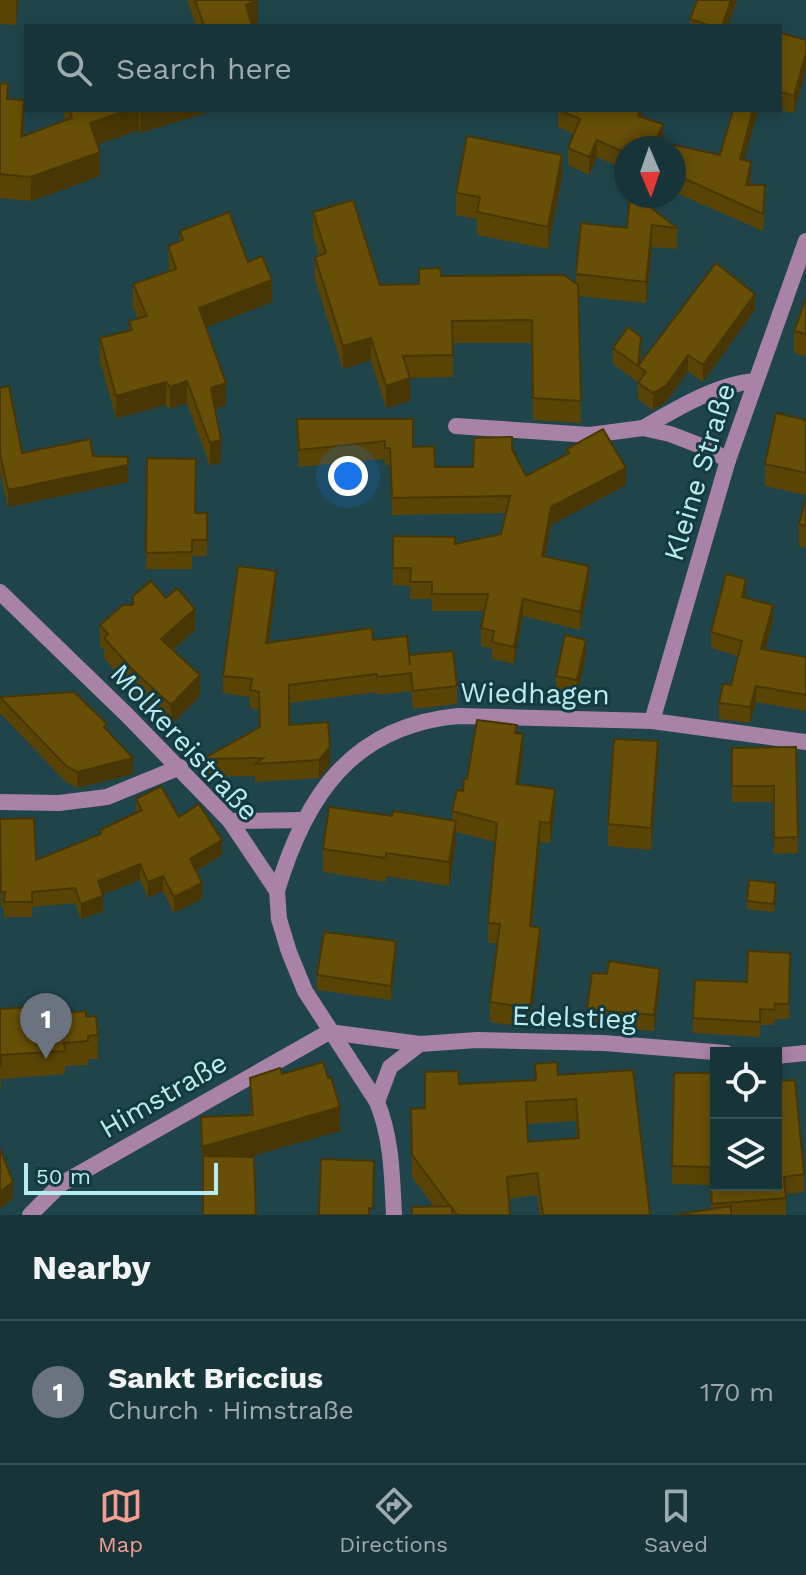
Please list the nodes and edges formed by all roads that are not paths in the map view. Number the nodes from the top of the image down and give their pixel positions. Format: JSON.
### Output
{"nodes":[{"id":1,"x":806,"y":241,"type":"edge"},
{"id":2,"x":755,"y":381,"type":"junction"},
{"id":3,"x":456,"y":426,"type":"dead end"},
{"id":4,"x":643,"y":428,"type":"junction"},
{"id":5,"x":728,"y":460,"type":"junction"},
{"id":6,"x":0,"y":592,"type":"edge"},
{"id":7,"x":652,"y":721,"type":"junction"},
{"id":8,"x":806,"y":742,"type":"edge"},
{"id":9,"x":180,"y":767,"type":"junction"},
{"id":10,"x":0,"y":802,"type":"edge"},
{"id":11,"x":303,"y":820,"type":"junction"},
{"id":12,"x":230,"y":821,"type":"junction"},
{"id":13,"x":277,"y":891,"type":"junction"},
{"id":14,"x":329,"y":1032,"type":"junction"},
{"id":15,"x":420,"y":1044,"type":"junction"},
{"id":16,"x":710,"y":1052,"type":"edge"},
{"id":17,"x":806,"y":1053,"type":"edge"},
{"id":18,"x":782,"y":1055,"type":"edge"},
{"id":19,"x":377,"y":1102,"type":"junction"},
{"id":20,"x":30,"y":1215,"type":"edge"},
{"id":21,"x":394,"y":1215,"type":"edge"}],
"edges":[{"from":1,"to":2,"type":"street","name":"Kleine Straße"},
{"from":2,"to":4,"type":"street"},
{"from":2,"to":5,"type":"street","name":"Kleine Straße"},
{"from":3,"to":4,"type":"street"},
{"from":4,"to":5,"type":"street"},
{"from":5,"to":7,"type":"street","name":"Kleine Straße"},
{"from":6,"to":9,"type":"street","name":"Molkereistraße"},
{"from":7,"to":8,"type":"street","name":"Wiedhagen"},
{"from":7,"to":11,"type":"street","name":"Wiedhagen"},
{"from":9,"to":10,"type":"street"},
{"from":9,"to":12,"type":"street","name":"Molkereistraße"},
{"from":11,"to":12,"type":"street"},
{"from":11,"to":13,"type":"street","name":"Wiedhagen"},
{"from":12,"to":13,"type":"street","name":"Molkereistraße"},
{"from":13,"to":14,"type":"street","name":"Molkereistraße"},
{"from":14,"to":15,"type":"street","name":"Edelstieg"},
{"from":14,"to":19,"type":"street","name":"Molkereistraße"},
{"from":14,"to":20,"type":"street","name":"Himstraße"},
{"from":15,"to":16,"type":"street","name":"Edelstieg"},
{"from":15,"to":19,"type":"street"},
{"from":17,"to":18,"type":"street"},
{"from":19,"to":21,"type":"street","name":"Molkereistraße"}]}
